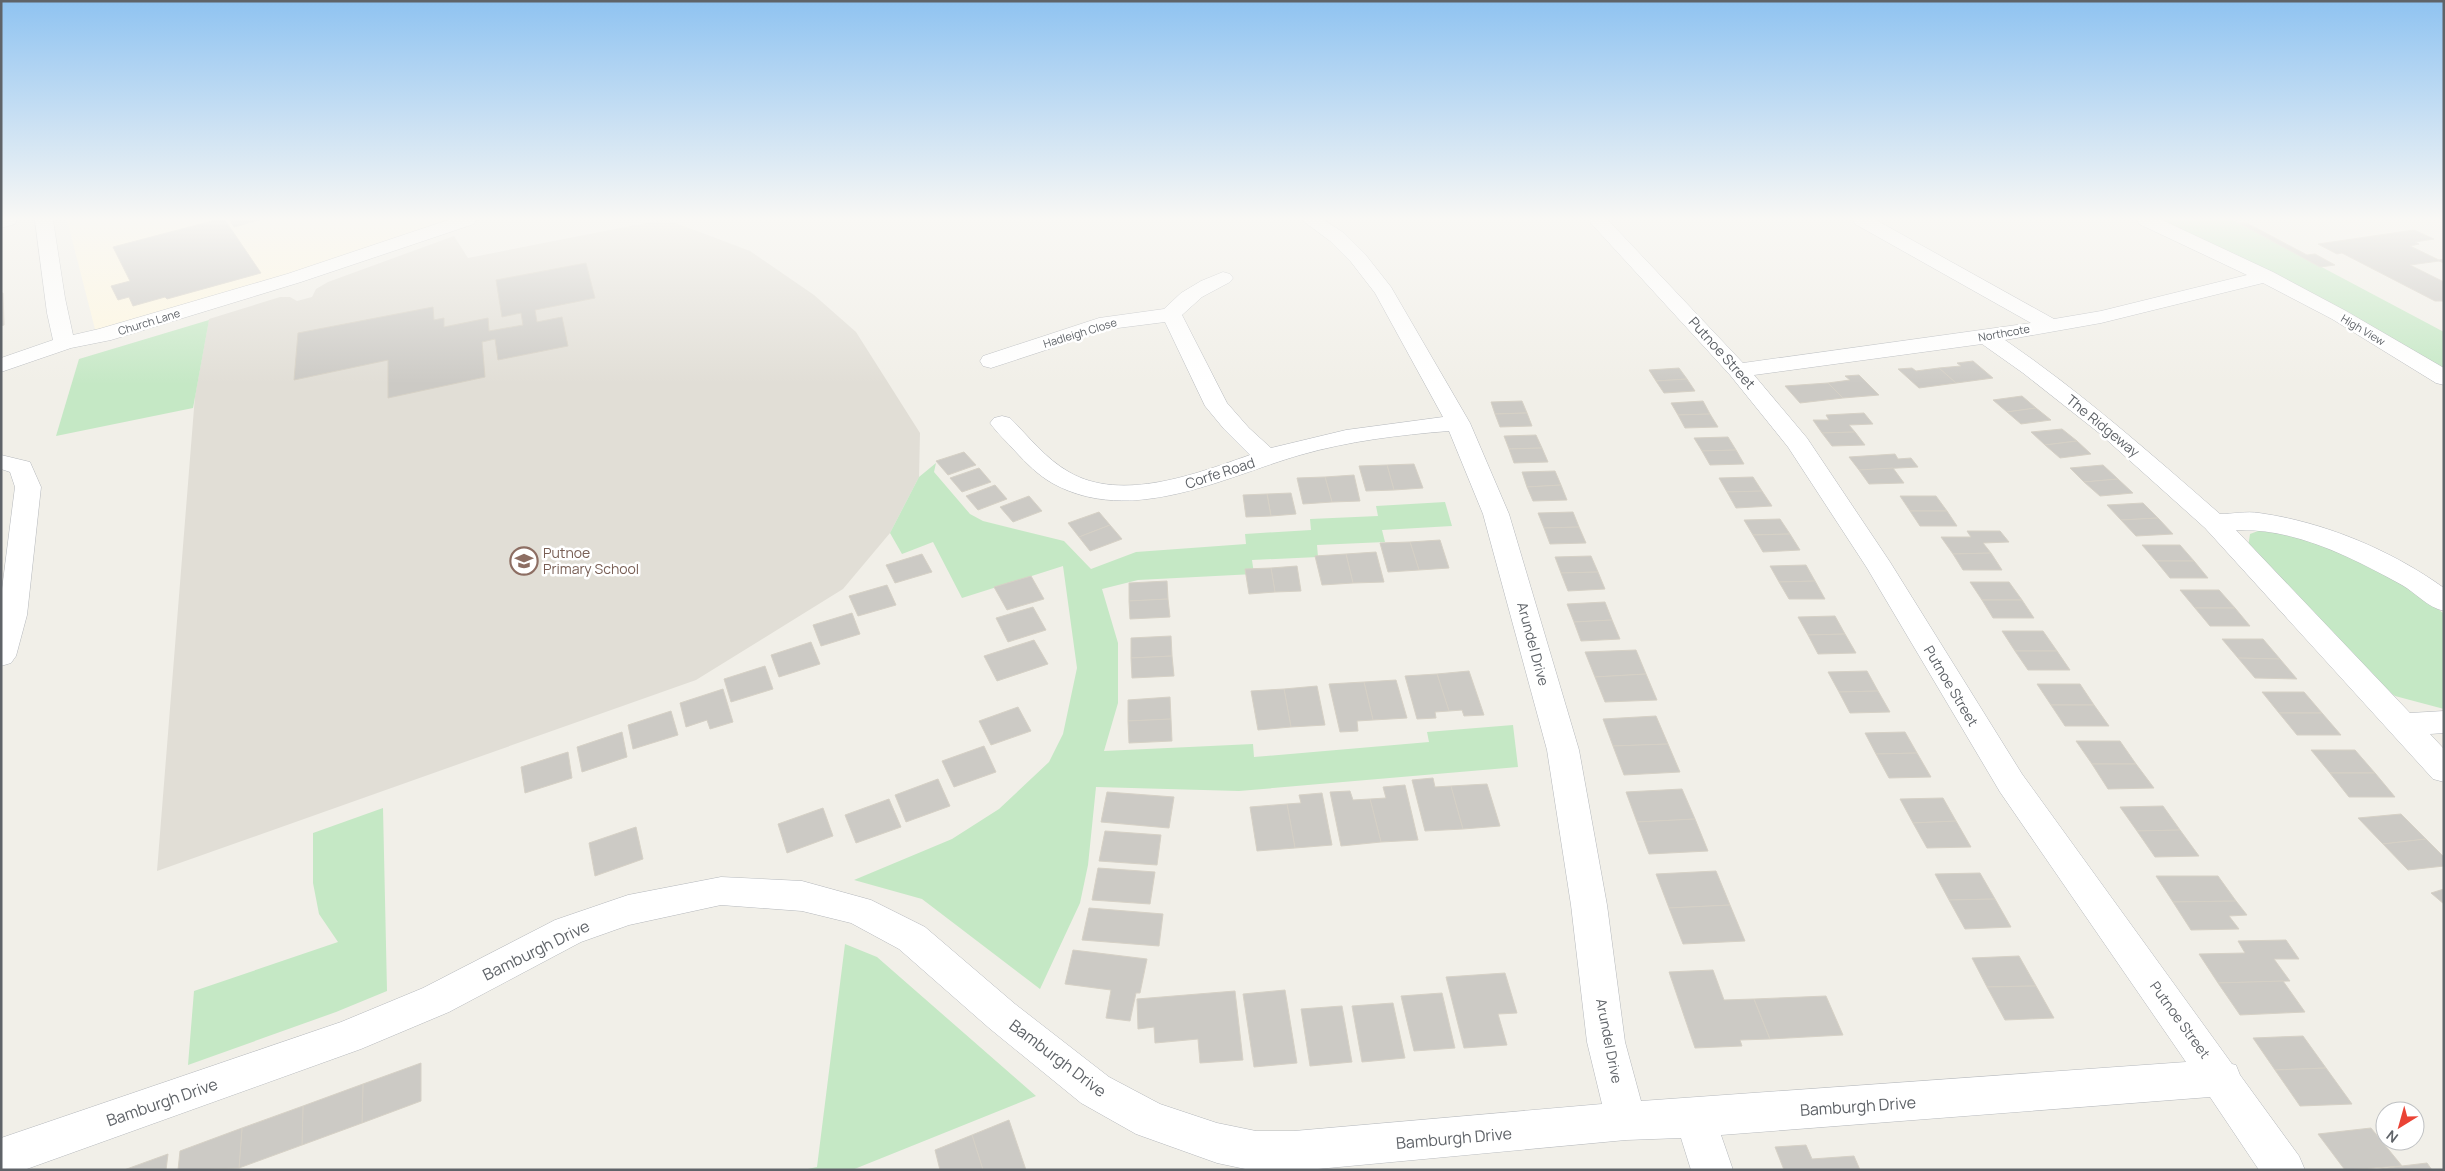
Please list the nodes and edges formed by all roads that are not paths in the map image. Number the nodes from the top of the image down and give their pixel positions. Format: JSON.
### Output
{"nodes":[{"id":1,"x":53,"y":275,"type":"edge"},
{"id":2,"x":304,"y":275,"type":"edge"},
{"id":3,"x":1371,"y":275,"type":"edge"},
{"id":4,"x":1651,"y":275,"type":"edge"},
{"id":5,"x":1960,"y":275,"type":"edge"},
{"id":6,"x":2263,"y":275,"type":"edge"},
{"id":7,"x":2266,"y":276,"type":"junction"},
{"id":8,"x":1223,"y":278,"type":"dead end"},
{"id":9,"x":1171,"y":315,"type":"junction"},
{"id":10,"x":2050,"y":325,"type":"junction"},
{"id":11,"x":1986,"y":337,"type":"junction"},
{"id":12,"x":65,"y":343,"type":"junction"},
{"id":13,"x":992,"y":361,"type":"dead end"},
{"id":14,"x":1,"y":365,"type":"edge"},
{"id":15,"x":1738,"y":370,"type":"junction"},
{"id":16,"x":2444,"y":378,"type":"edge"},
{"id":17,"x":1002,"y":423,"type":"dead end"},
{"id":18,"x":1458,"y":423,"type":"junction"},
{"id":19,"x":1267,"y":457,"type":"junction"},
{"id":20,"x":1,"y":462,"type":"edge"},
{"id":21,"x":2214,"y":522,"type":"junction"},
{"id":22,"x":2444,"y":602,"type":"edge"},
{"id":23,"x":1,"y":656,"type":"edge"},
{"id":24,"x":2444,"y":722,"type":"edge"},
{"id":25,"x":2404,"y":725,"type":"junction"},
{"id":26,"x":2444,"y":770,"type":"edge"},
{"id":27,"x":2222,"y":1078,"type":"junction"},
{"id":28,"x":1695,"y":1118,"type":"junction"},
{"id":29,"x":1626,"y":1121,"type":"junction"},
{"id":30,"x":1,"y":1158,"type":"edge"},
{"id":31,"x":1712,"y":1170,"type":"edge"},
{"id":32,"x":2284,"y":1170,"type":"edge"}],
"edges":[{"from":1,"to":12,"type":"street"},
{"from":2,"to":12,"type":"street","name":"Church Lane"},
{"from":3,"to":18,"type":"street","name":"Arundel Drive"},
{"from":4,"to":15,"type":"street","name":"Putnoe Street"},
{"from":5,"to":10,"type":"street"},
{"from":6,"to":7,"type":"street","name":"High View"},
{"from":7,"to":10,"type":"street","name":"Northcote"},
{"from":7,"to":16,"type":"street","name":"High View"},
{"from":8,"to":9,"type":"street"},
{"from":9,"to":13,"type":"street","name":"Hadleigh Close"},
{"from":9,"to":19,"type":"street"},
{"from":10,"to":11,"type":"street","name":"Northcote"},
{"from":11,"to":15,"type":"street","name":"Northcote"},
{"from":11,"to":21,"type":"street","name":"The Ridgeway"},
{"from":12,"to":14,"type":"street","name":"Church Lane"},
{"from":15,"to":27,"type":"street","name":"Putnoe Street"},
{"from":17,"to":19,"type":"street","name":"Corfe Road"},
{"from":18,"to":19,"type":"street","name":"Corfe Road"},
{"from":18,"to":29,"type":"street","name":"Arundel Drive"},
{"from":20,"to":23,"type":"street"},
{"from":21,"to":22,"type":"street"},
{"from":21,"to":25,"type":"street","name":"The Ridgeway"},
{"from":24,"to":25,"type":"street"},
{"from":25,"to":26,"type":"street","name":"The Ridgeway"},
{"from":27,"to":28,"type":"street","name":"Bamburgh Drive"},
{"from":27,"to":32,"type":"street","name":"Putnoe Street"},
{"from":28,"to":29,"type":"street","name":"Bamburgh Drive"},
{"from":28,"to":31,"type":"street"},
{"from":29,"to":30,"type":"street","name":"Bamburgh Drive"}]}
